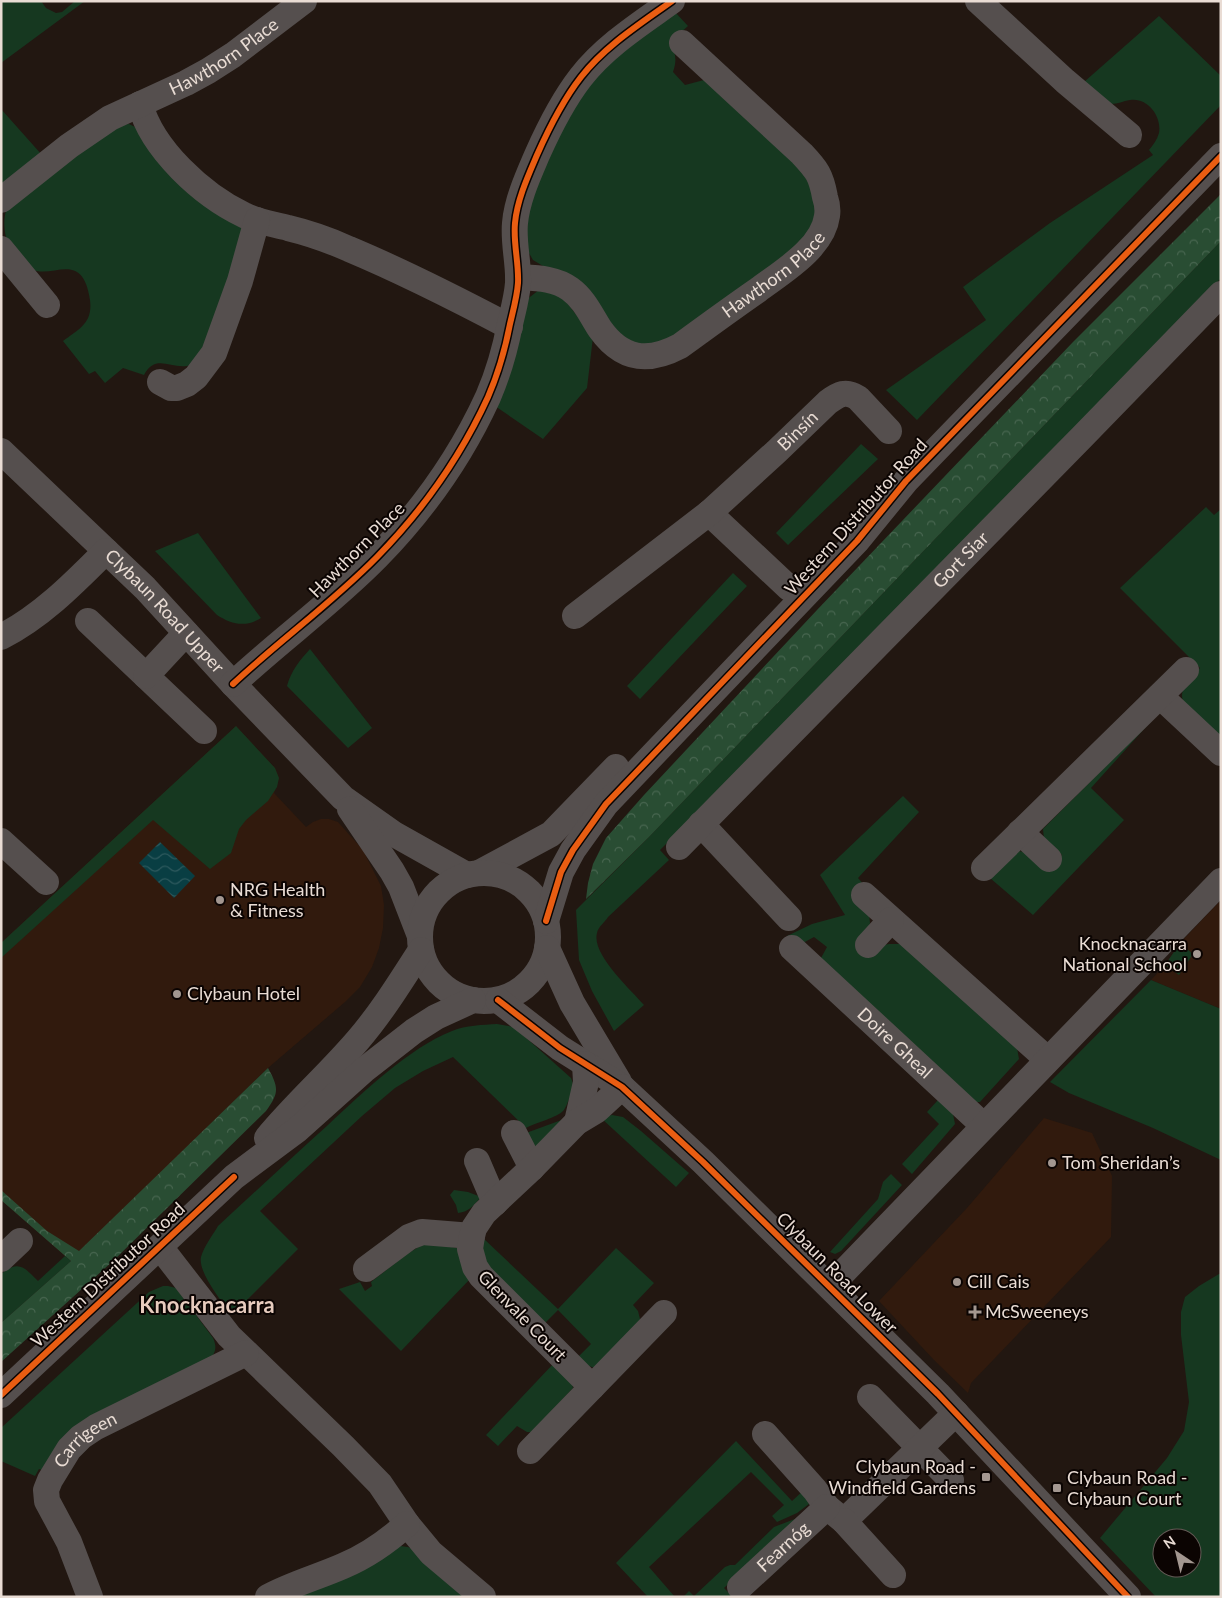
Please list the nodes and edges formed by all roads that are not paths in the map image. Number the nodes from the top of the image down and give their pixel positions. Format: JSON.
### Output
{"nodes":[{"id":1,"x":304,"y":1,"type":"edge"},
{"id":2,"x":978,"y":1,"type":"edge"},
{"id":3,"x":660,"y":5,"type":"edge"},
{"id":4,"x":682,"y":43,"type":"dead end"},
{"id":5,"x":140,"y":104,"type":"junction"},
{"id":6,"x":1129,"y":135,"type":"dead end"},
{"id":7,"x":1221,"y":156,"type":"edge"},
{"id":8,"x":1,"y":200,"type":"edge"},
{"id":9,"x":257,"y":220,"type":"junction"},
{"id":10,"x":1,"y":249,"type":"edge"},
{"id":11,"x":518,"y":277,"type":"junction"},
{"id":12,"x":1221,"y":294,"type":"edge"},
{"id":13,"x":47,"y":305,"type":"dead end"},
{"id":14,"x":510,"y":327,"type":"junction"},
{"id":15,"x":160,"y":382,"type":"dead end"},
{"id":16,"x":889,"y":430,"type":"dead end"},
{"id":17,"x":1,"y":452,"type":"edge"},
{"id":18,"x":906,"y":481,"type":"junction"},
{"id":19,"x":708,"y":513,"type":"junction"},
{"id":20,"x":106,"y":551,"type":"junction"},
{"id":21,"x":789,"y":588,"type":"junction"},
{"id":22,"x":575,"y":616,"type":"dead end"},
{"id":23,"x":88,"y":621,"type":"dead end"},
{"id":24,"x":186,"y":633,"type":"junction"},
{"id":25,"x":1,"y":637,"type":"edge"},
{"id":26,"x":1186,"y":670,"type":"dead end"},
{"id":27,"x":146,"y":676,"type":"junction"},
{"id":28,"x":233,"y":684,"type":"junction"},
{"id":29,"x":1160,"y":696,"type":"junction"},
{"id":30,"x":204,"y":731,"type":"dead end"},
{"id":31,"x":1221,"y":752,"type":"edge"},
{"id":32,"x":343,"y":798,"type":"junction"},
{"id":33,"x":701,"y":824,"type":"junction"},
{"id":34,"x":1020,"y":832,"type":"junction"},
{"id":35,"x":1,"y":841,"type":"edge"},
{"id":36,"x":679,"y":847,"type":"dead end"},
{"id":37,"x":1049,"y":859,"type":"dead end"},
{"id":38,"x":984,"y":868,"type":"dead end"},
{"id":39,"x":473,"y":874,"type":"junction"},
{"id":40,"x":1221,"y":881,"type":"edge"},
{"id":41,"x":46,"y":882,"type":"dead end"},
{"id":42,"x":864,"y":895,"type":"dead end"},
{"id":43,"x":789,"y":918,"type":"dead end"},
{"id":44,"x":891,"y":920,"type":"junction"},
{"id":45,"x":546,"y":921,"type":"junction"},
{"id":46,"x":420,"y":943,"type":"junction"},
{"id":47,"x":868,"y":945,"type":"dead end"},
{"id":48,"x":547,"y":948,"type":"junction"},
{"id":49,"x":804,"y":952,"type":"dead end"},
{"id":50,"x":486,"y":1000,"type":"junction"},
{"id":51,"x":1047,"y":1059,"type":"junction"},
{"id":52,"x":585,"y":1064,"type":"junction"},
{"id":53,"x":622,"y":1087,"type":"junction"},
{"id":54,"x":577,"y":1122,"type":"junction"},
{"id":55,"x":984,"y":1126,"type":"junction"},
{"id":56,"x":514,"y":1133,"type":"dead end"},
{"id":57,"x":477,"y":1161,"type":"dead end"},
{"id":58,"x":532,"y":1168,"type":"junction"},
{"id":59,"x":234,"y":1177,"type":"junction"},
{"id":60,"x":495,"y":1204,"type":"junction"},
{"id":61,"x":472,"y":1236,"type":"junction"},
{"id":62,"x":20,"y":1241,"type":"dead end"},
{"id":63,"x":160,"y":1247,"type":"junction"},
{"id":64,"x":1,"y":1260,"type":"edge"},
{"id":65,"x":366,"y":1269,"type":"dead end"},
{"id":66,"x":830,"y":1286,"type":"junction"},
{"id":67,"x":664,"y":1313,"type":"dead end"},
{"id":68,"x":246,"y":1353,"type":"junction"},
{"id":69,"x":592,"y":1387,"type":"junction"},
{"id":70,"x":1,"y":1395,"type":"edge"},
{"id":71,"x":870,"y":1397,"type":"dead end"},
{"id":72,"x":956,"y":1413,"type":"junction"},
{"id":73,"x":765,"y":1434,"type":"dead end"},
{"id":74,"x":920,"y":1448,"type":"junction"},
{"id":75,"x":530,"y":1451,"type":"dead end"},
{"id":76,"x":951,"y":1480,"type":"dead end"},
{"id":77,"x":835,"y":1514,"type":"junction"},
{"id":78,"x":407,"y":1524,"type":"junction"},
{"id":79,"x":893,"y":1575,"type":"dead end"},
{"id":80,"x":740,"y":1587,"type":"dead end"},
{"id":81,"x":270,"y":1596,"type":"edge"},
{"id":82,"x":90,"y":1597,"type":"edge"},
{"id":83,"x":483,"y":1597,"type":"edge"},
{"id":84,"x":1128,"y":1597,"type":"edge"}],
"edges":[{"from":1,"to":5,"type":"street","name":"Hawthorn Place"},
{"from":2,"to":6,"type":"street"},
{"from":3,"to":11,"type":"street","name":"Hawthorn Place"},
{"from":4,"to":11,"type":"street","name":"Hawthorn Place"},
{"from":5,"to":8,"type":"street","name":"Hawthorn Place"},
{"from":5,"to":9,"type":"street"},
{"from":7,"to":18,"type":"street","name":"Western Distributor Road"},
{"from":9,"to":14,"type":"street"},
{"from":9,"to":15,"type":"street"},
{"from":10,"to":13,"type":"street"},
{"from":11,"to":14,"type":"street","name":"Hawthorn Place"},
{"from":12,"to":33,"type":"street","name":"Gort Siar"},
{"from":14,"to":28,"type":"street","name":"Hawthorn Place"},
{"from":16,"to":19,"type":"street","name":"Binsín"},
{"from":17,"to":20,"type":"street","name":"Clybaun Road Upper"},
{"from":18,"to":21,"type":"street","name":"Western Distributor Road"},
{"from":18,"to":45,"type":"street","name":"Western Distributor Road"},
{"from":19,"to":21,"type":"street"},
{"from":19,"to":22,"type":"street","name":"Binsín"},
{"from":20,"to":24,"type":"street","name":"Clybaun Road Upper"},
{"from":20,"to":25,"type":"street"},
{"from":21,"to":39,"type":"street","name":"Western Distributor Road"},
{"from":23,"to":27,"type":"street"},
{"from":24,"to":27,"type":"street"},
{"from":24,"to":28,"type":"street","name":"Clybaun Road Upper"},
{"from":26,"to":29,"type":"street"},
{"from":27,"to":30,"type":"street"},
{"from":28,"to":32,"type":"street","name":"Clybaun Road Upper"},
{"from":29,"to":31,"type":"street"},
{"from":29,"to":34,"type":"street"},
{"from":32,"to":39,"type":"street","name":"Clybaun Road Upper"},
{"from":32,"to":46,"type":"street","name":"Clybaun Road Upper"},
{"from":33,"to":36,"type":"street","name":"Gort Siar"},
{"from":33,"to":43,"type":"street"},
{"from":34,"to":37,"type":"street"},
{"from":34,"to":38,"type":"street"},
{"from":35,"to":41,"type":"street"},
{"from":39,"to":45,"type":"street"},
{"from":39,"to":46,"type":"street"},
{"from":40,"to":51,"type":"street"},
{"from":42,"to":44,"type":"street"},
{"from":44,"to":47,"type":"street"},
{"from":44,"to":51,"type":"street"},
{"from":45,"to":48,"type":"street"},
{"from":46,"to":50,"type":"street"},
{"from":46,"to":59,"type":"street","name":"Western Distributor Road"},
{"from":48,"to":50,"type":"street"},
{"from":48,"to":53,"type":"street","name":"Clybaun Road Lower"},
{"from":49,"to":55,"type":"street","name":"Doire Gheal"},
{"from":50,"to":52,"type":"street","name":"Clybaun Road Lower"},
{"from":50,"to":59,"type":"street","name":"Western Distributor Road"},
{"from":51,"to":55,"type":"street"},
{"from":52,"to":53,"type":"street","name":"Clybaun Road Lower"},
{"from":52,"to":54,"type":"street"},
{"from":53,"to":54,"type":"street","name":"Glenvale Court"},
{"from":53,"to":66,"type":"street","name":"Clybaun Road Lower"},
{"from":54,"to":58,"type":"street","name":"Glenvale Court"},
{"from":55,"to":66,"type":"street"},
{"from":56,"to":58,"type":"street"},
{"from":57,"to":60,"type":"street"},
{"from":58,"to":60,"type":"street","name":"Glenvale Court"},
{"from":59,"to":63,"type":"street","name":"Western Distributor Road"},
{"from":60,"to":61,"type":"street","name":"Glenvale Court"},
{"from":61,"to":65,"type":"street"},
{"from":61,"to":69,"type":"street","name":"Glenvale Court"},
{"from":62,"to":64,"type":"street"},
{"from":63,"to":68,"type":"street"},
{"from":63,"to":70,"type":"street","name":"Western Distributor Road"},
{"from":66,"to":72,"type":"street","name":"Clybaun Road Lower"},
{"from":67,"to":69,"type":"street"},
{"from":68,"to":78,"type":"street"},
{"from":68,"to":82,"type":"street","name":"Carrigeen"},
{"from":69,"to":75,"type":"street"},
{"from":71,"to":74,"type":"street"},
{"from":72,"to":74,"type":"street","name":"Fearnóg"},
{"from":72,"to":84,"type":"street","name":"Clybaun Road Lower"},
{"from":73,"to":77,"type":"street"},
{"from":74,"to":76,"type":"street"},
{"from":74,"to":77,"type":"street","name":"Fearnóg"},
{"from":77,"to":79,"type":"street"},
{"from":77,"to":80,"type":"street","name":"Fearnóg"},
{"from":78,"to":81,"type":"street"},
{"from":78,"to":83,"type":"street"}]}
